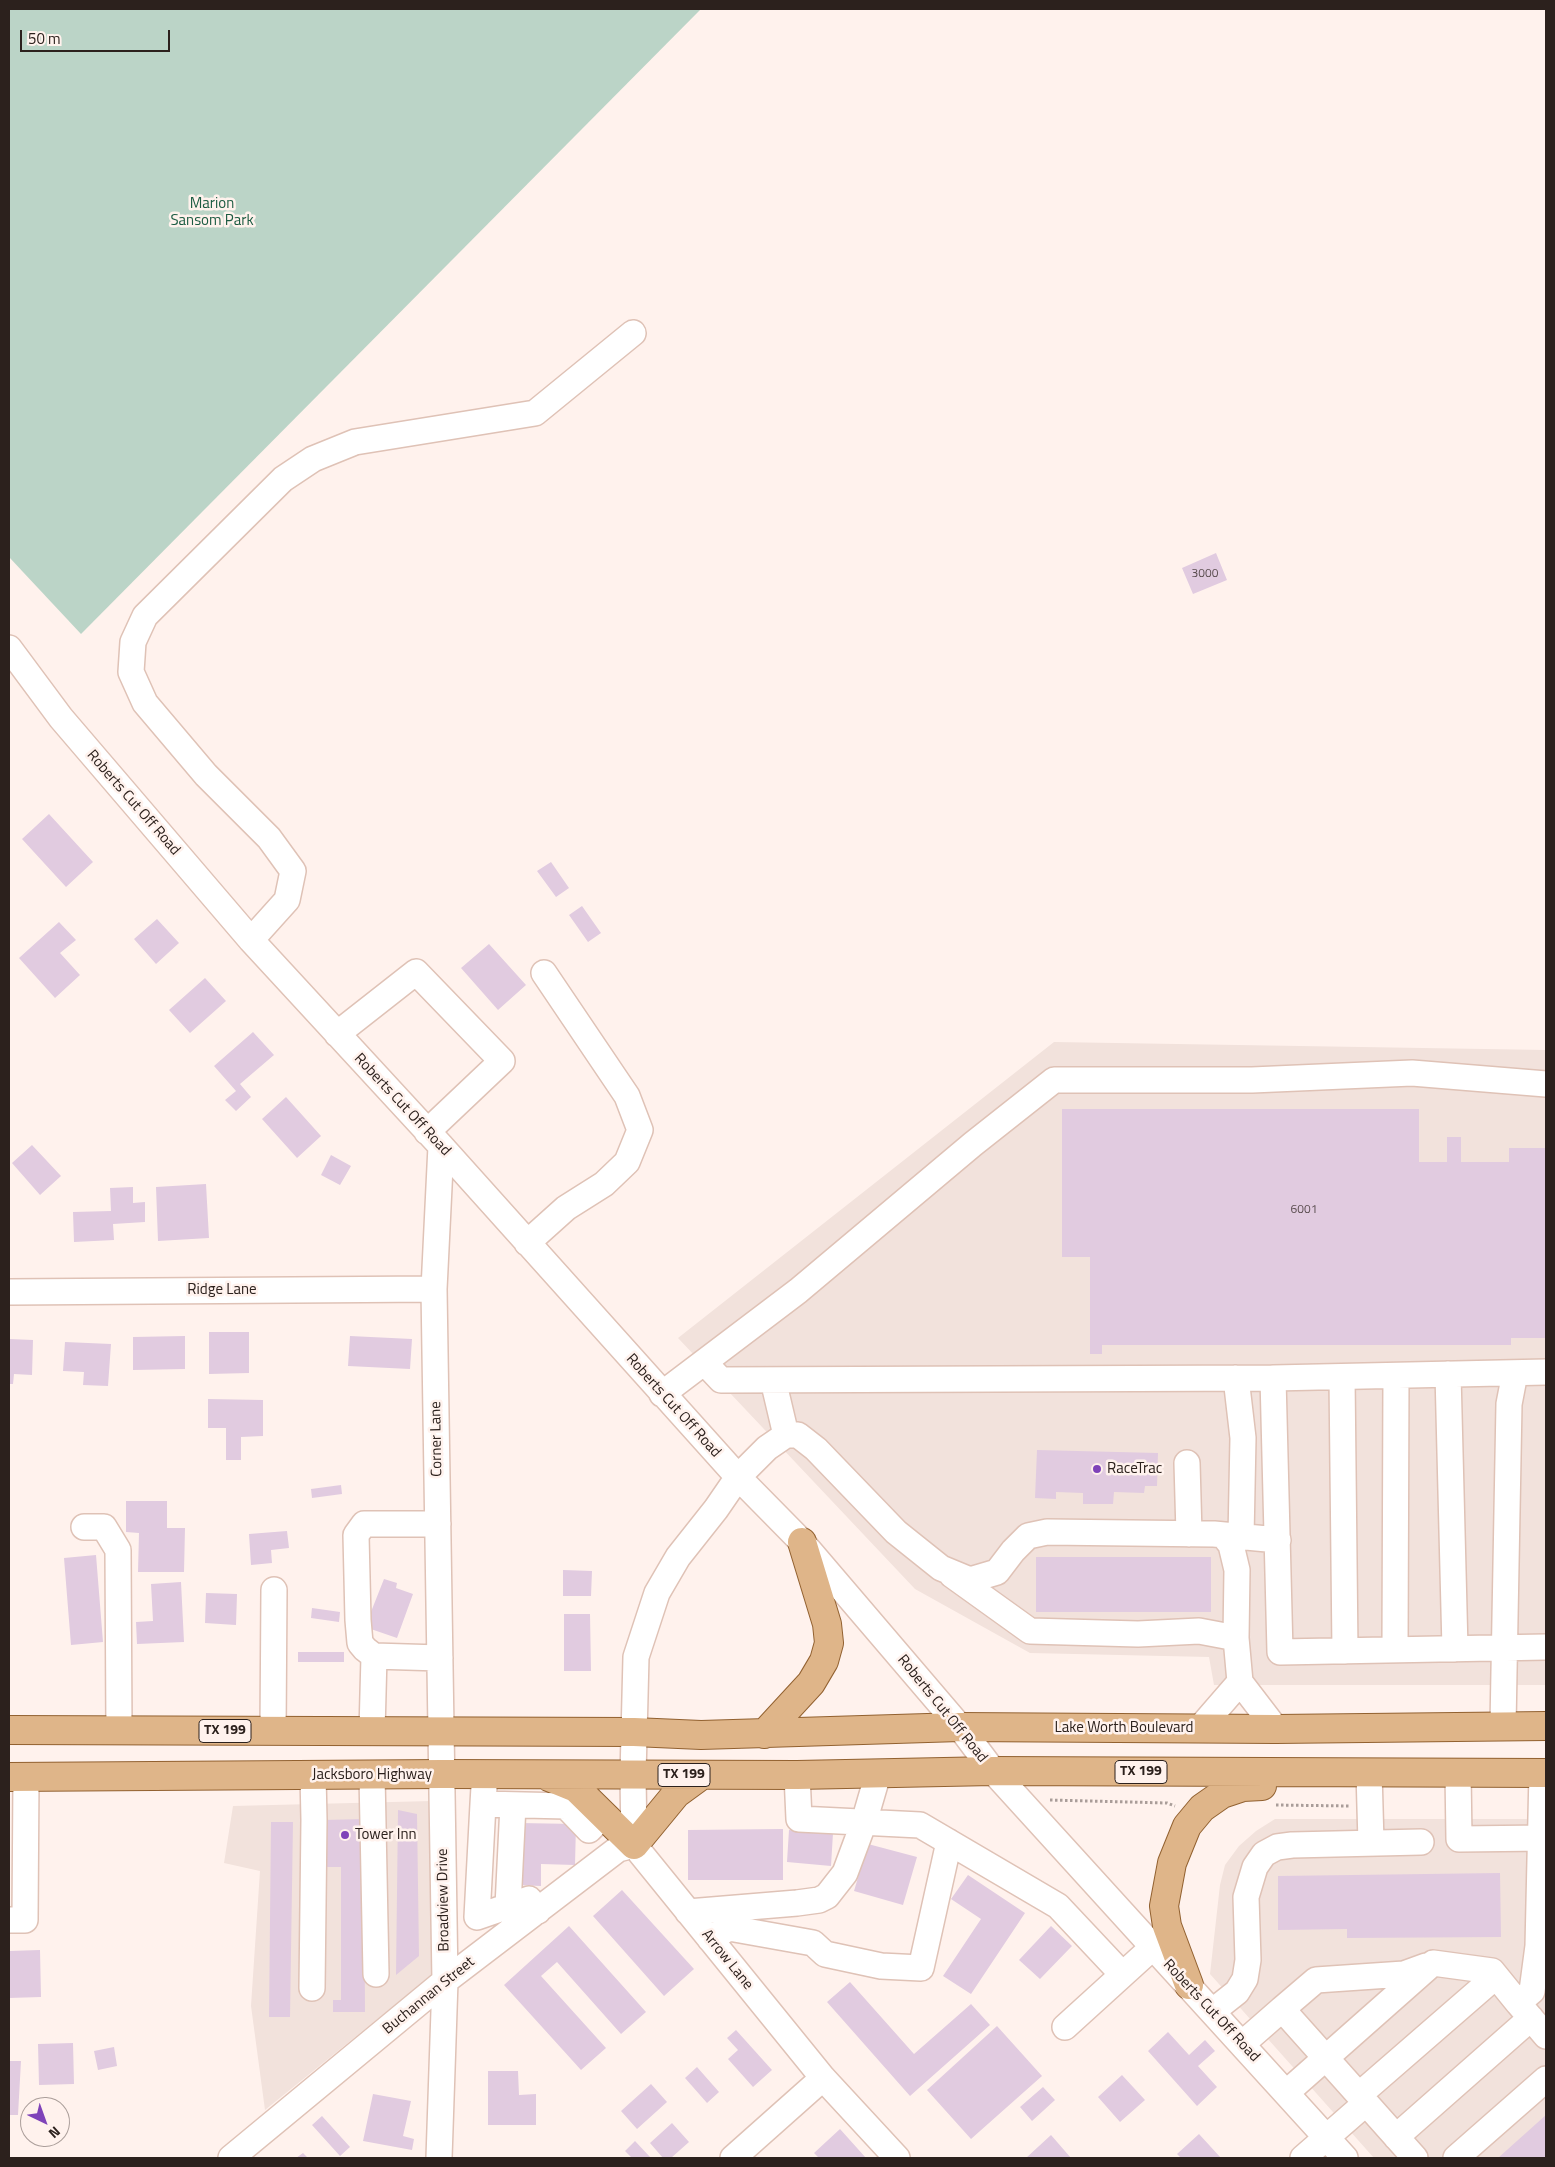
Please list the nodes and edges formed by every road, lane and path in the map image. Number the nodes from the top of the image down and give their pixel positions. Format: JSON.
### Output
{"nodes":[{"id":1,"x":633,"y":333,"type":"dead end"},
{"id":2,"x":9,"y":648,"type":"edge"},
{"id":3,"x":251,"y":940,"type":"junction"},
{"id":4,"x":544,"y":973,"type":"dead end"},
{"id":5,"x":337,"y":1034,"type":"junction"},
{"id":6,"x":1546,"y":1084,"type":"edge"},
{"id":7,"x":434,"y":1139,"type":"junction"},
{"id":8,"x":527,"y":1243,"type":"junction"},
{"id":9,"x":14,"y":1286,"type":"edge"},
{"id":10,"x":434,"y":1289,"type":"junction"},
{"id":11,"x":704,"y":1362,"type":"junction"},
{"id":12,"x":1546,"y":1372,"type":"edge"},
{"id":13,"x":1515,"y":1373,"type":"junction"},
{"id":14,"x":1448,"y":1374,"type":"junction"},
{"id":15,"x":1342,"y":1376,"type":"junction"},
{"id":16,"x":1396,"y":1376,"type":"junction"},
{"id":17,"x":1236,"y":1378,"type":"junction"},
{"id":18,"x":1274,"y":1378,"type":"junction"},
{"id":19,"x":773,"y":1380,"type":"junction"},
{"id":20,"x":662,"y":1394,"type":"junction"},
{"id":21,"x":786,"y":1435,"type":"junction"},
{"id":22,"x":1188,"y":1463,"type":"dead end"},
{"id":23,"x":738,"y":1477,"type":"junction"},
{"id":24,"x":438,"y":1524,"type":"junction"},
{"id":25,"x":84,"y":1527,"type":"dead end"},
{"id":26,"x":1189,"y":1534,"type":"junction"},
{"id":27,"x":1232,"y":1536,"type":"junction"},
{"id":28,"x":1278,"y":1540,"type":"junction"},
{"id":29,"x":802,"y":1542,"type":"junction"},
{"id":30,"x":941,"y":1568,"type":"junction"},
{"id":31,"x":274,"y":1590,"type":"dead end"},
{"id":32,"x":1236,"y":1638,"type":"junction"},
{"id":33,"x":1546,"y":1647,"type":"edge"},
{"id":34,"x":1504,"y":1648,"type":"junction"},
{"id":35,"x":1455,"y":1649,"type":"junction"},
{"id":36,"x":1395,"y":1650,"type":"junction"},
{"id":37,"x":1345,"y":1651,"type":"junction"},
{"id":38,"x":374,"y":1656,"type":"junction"},
{"id":39,"x":440,"y":1658,"type":"junction"},
{"id":40,"x":1240,"y":1682,"type":"junction"},
{"id":41,"x":1503,"y":1725,"type":"junction"},
{"id":42,"x":1546,"y":1726,"type":"edge"},
{"id":43,"x":960,"y":1727,"type":"junction"},
{"id":44,"x":1201,"y":1727,"type":"junction"},
{"id":45,"x":1276,"y":1729,"type":"junction"},
{"id":46,"x":9,"y":1730,"type":"edge"},
{"id":47,"x":118,"y":1731,"type":"junction"},
{"id":48,"x":273,"y":1731,"type":"junction"},
{"id":49,"x":372,"y":1731,"type":"junction"},
{"id":50,"x":442,"y":1732,"type":"junction"},
{"id":51,"x":634,"y":1732,"type":"junction"},
{"id":52,"x":764,"y":1734,"type":"junction"},
{"id":53,"x":993,"y":1771,"type":"junction"},
{"id":54,"x":1369,"y":1772,"type":"junction"},
{"id":55,"x":1458,"y":1773,"type":"junction"},
{"id":56,"x":1544,"y":1773,"type":"edge"},
{"id":57,"x":442,"y":1774,"type":"junction"},
{"id":58,"x":543,"y":1774,"type":"junction"},
{"id":59,"x":878,"y":1774,"type":"junction"},
{"id":60,"x":1290,"y":1774,"type":"junction"},
{"id":61,"x":312,"y":1775,"type":"junction"},
{"id":62,"x":372,"y":1775,"type":"junction"},
{"id":63,"x":485,"y":1775,"type":"junction"},
{"id":64,"x":633,"y":1775,"type":"junction"},
{"id":65,"x":797,"y":1775,"type":"junction"},
{"id":66,"x":702,"y":1776,"type":"junction"},
{"id":67,"x":17,"y":1777,"type":"edge"},
{"id":68,"x":1050,"y":1800,"type":"dead end"},
{"id":69,"x":483,"y":1804,"type":"junction"},
{"id":70,"x":513,"y":1805,"type":"junction"},
{"id":71,"x":1267,"y":1805,"type":"dead end"},
{"id":72,"x":1370,"y":1806,"type":"junction"},
{"id":73,"x":1176,"y":1807,"type":"dead end"},
{"id":74,"x":604,"y":1816,"type":"junction"},
{"id":75,"x":864,"y":1822,"type":"junction"},
{"id":76,"x":1543,"y":1838,"type":"edge"},
{"id":77,"x":949,"y":1842,"type":"junction"},
{"id":78,"x":1422,"y":1842,"type":"dead end"},
{"id":79,"x":1370,"y":1843,"type":"junction"},
{"id":80,"x":634,"y":1845,"type":"junction"},
{"id":81,"x":501,"y":1909,"type":"junction"},
{"id":82,"x":538,"y":1911,"type":"junction"},
{"id":83,"x":688,"y":1912,"type":"junction"},
{"id":84,"x":9,"y":1920,"type":"edge"},
{"id":85,"x":710,"y":1938,"type":"junction"},
{"id":86,"x":500,"y":1940,"type":"junction"},
{"id":87,"x":1152,"y":1948,"type":"junction"},
{"id":88,"x":1433,"y":1963,"type":"junction"},
{"id":89,"x":376,"y":1974,"type":"dead end"},
{"id":90,"x":1122,"y":1974,"type":"junction"},
{"id":91,"x":1496,"y":1976,"type":"junction"},
{"id":92,"x":445,"y":1981,"type":"junction"},
{"id":93,"x":1189,"y":1985,"type":"junction"},
{"id":94,"x":312,"y":1988,"type":"dead end"},
{"id":95,"x":1282,"y":2009,"type":"junction"},
{"id":96,"x":1535,"y":2009,"type":"edge"},
{"id":97,"x":1213,"y":2011,"type":"junction"},
{"id":98,"x":1065,"y":2027,"type":"dead end"},
{"id":99,"x":1242,"y":2044,"type":"junction"},
{"id":100,"x":1326,"y":2058,"type":"junction"},
{"id":101,"x":823,"y":2078,"type":"junction"},
{"id":102,"x":1546,"y":2079,"type":"edge"},
{"id":103,"x":1286,"y":2093,"type":"junction"},
{"id":104,"x":1363,"y":2099,"type":"junction"},
{"id":105,"x":1396,"y":2136,"type":"junction"},
{"id":106,"x":1326,"y":2138,"type":"junction"},
{"id":107,"x":230,"y":2158,"type":"edge"},
{"id":108,"x":439,"y":2158,"type":"edge"},
{"id":109,"x":733,"y":2158,"type":"edge"},
{"id":110,"x":897,"y":2158,"type":"edge"},
{"id":111,"x":1304,"y":2158,"type":"edge"},
{"id":112,"x":1344,"y":2158,"type":"edge"},
{"id":113,"x":1416,"y":2158,"type":"edge"},
{"id":114,"x":1456,"y":2158,"type":"edge"}],
"edges":[{"from":1,"to":3,"type":"street"},
{"from":2,"to":3,"type":"street","name":"Roberts Cut Off Road"},
{"from":3,"to":5,"type":"street","name":"Roberts Cut Off Road"},
{"from":4,"to":8,"type":"street"},
{"from":5,"to":7,"type":"street","name":"Roberts Cut Off Road"},
{"from":5,"to":7,"type":"street"},
{"from":6,"to":11,"type":"street"},
{"from":7,"to":8,"type":"street","name":"Roberts Cut Off Road"},
{"from":7,"to":10,"type":"street","name":"Corner Lane"},
{"from":8,"to":20,"type":"street","name":"Roberts Cut Off Road"},
{"from":9,"to":10,"type":"street","name":"Ridge Lane"},
{"from":10,"to":24,"type":"street","name":"Corner Lane"},
{"from":11,"to":19,"type":"street"},
{"from":11,"to":20,"type":"street"},
{"from":12,"to":13,"type":"street"},
{"from":13,"to":14,"type":"street"},
{"from":13,"to":34,"type":"street"},
{"from":14,"to":16,"type":"street"},
{"from":14,"to":35,"type":"street"},
{"from":15,"to":16,"type":"street"},
{"from":15,"to":18,"type":"street"},
{"from":15,"to":37,"type":"street"},
{"from":16,"to":36,"type":"street"},
{"from":17,"to":18,"type":"street"},
{"from":17,"to":19,"type":"street"},
{"from":17,"to":27,"type":"street"},
{"from":18,"to":28,"type":"street"},
{"from":19,"to":21,"type":"street"},
{"from":20,"to":23,"type":"street","name":"Roberts Cut Off Road"},
{"from":21,"to":23,"type":"street"},
{"from":21,"to":30,"type":"street"},
{"from":22,"to":26,"type":"street"},
{"from":23,"to":29,"type":"street","name":"Roberts Cut Off Road"},
{"from":23,"to":51,"type":"street"},
{"from":24,"to":38,"type":"street"},
{"from":24,"to":39,"type":"street","name":"Corner Lane"},
{"from":25,"to":47,"type":"street"},
{"from":26,"to":27,"type":"street"},
{"from":26,"to":30,"type":"street"},
{"from":27,"to":28,"type":"street"},
{"from":27,"to":32,"type":"street"},
{"from":28,"to":37,"type":"street"},
{"from":29,"to":43,"type":"street","name":"Roberts Cut Off Road"},
{"from":29,"to":52,"type":"main road"},
{"from":30,"to":32,"type":"street"},
{"from":31,"to":48,"type":"street"},
{"from":32,"to":40,"type":"street"},
{"from":33,"to":34,"type":"street"},
{"from":34,"to":35,"type":"street"},
{"from":34,"to":41,"type":"street"},
{"from":35,"to":36,"type":"street"},
{"from":36,"to":37,"type":"street"},
{"from":38,"to":39,"type":"street"},
{"from":38,"to":49,"type":"street"},
{"from":39,"to":50,"type":"street","name":"Corner Lane"},
{"from":40,"to":44,"type":"street"},
{"from":40,"to":45,"type":"street"},
{"from":41,"to":42,"type":"main road","name":"Lake Worth Boulevard","number":"TX 199"},
{"from":41,"to":45,"type":"main road","name":"Lake Worth Boulevard","number":"TX 199"},
{"from":43,"to":44,"type":"main road","name":"Lake Worth Boulevard","number":"TX 199"},
{"from":43,"to":52,"type":"main road","name":"Lake Worth Boulevard","number":"TX 199"},
{"from":43,"to":53,"type":"street","name":"Roberts Cut Off Road"},
{"from":44,"to":45,"type":"main road","name":"Lake Worth Boulevard","number":"TX 199"},
{"from":46,"to":47,"type":"main road","number":"TX 199"},
{"from":47,"to":48,"type":"main road","number":"TX 199"},
{"from":48,"to":49,"type":"main road","number":"TX 199"},
{"from":49,"to":50,"type":"main road","number":"TX 199"},
{"from":50,"to":51,"type":"main road","number":"TX 199"},
{"from":50,"to":57,"type":"street","name":"Broadview Drive"},
{"from":51,"to":52,"type":"main road","name":"Lake Worth Boulevard","number":"TX 199"},
{"from":51,"to":64,"type":"street"},
{"from":53,"to":59,"type":"main road","number":"TX 199"},
{"from":53,"to":60,"type":"main road","number":"TX 199"},
{"from":53,"to":87,"type":"street","name":"Roberts Cut Off Road"},
{"from":54,"to":55,"type":"main road","number":"TX 199"},
{"from":54,"to":60,"type":"main road","number":"TX 199"},
{"from":54,"to":72,"type":"street"},
{"from":55,"to":56,"type":"main road","number":"TX 199"},
{"from":55,"to":76,"type":"street"},
{"from":56,"to":76,"type":"street"},
{"from":57,"to":62,"type":"main road","name":"Jacksboro Highway","number":"TX 199"},
{"from":57,"to":63,"type":"main road","name":"Jacksboro Highway","number":"TX 199"},
{"from":57,"to":92,"type":"street","name":"Broadview Drive"},
{"from":58,"to":63,"type":"main road","name":"Jacksboro Highway","number":"TX 199"},
{"from":58,"to":64,"type":"main road","name":"Jacksboro Highway","number":"TX 199"},
{"from":58,"to":74,"type":"main road"},
{"from":59,"to":65,"type":"main road","number":"TX 199"},
{"from":59,"to":75,"type":"street"},
{"from":60,"to":93,"type":"main road"},
{"from":61,"to":62,"type":"main road","name":"Jacksboro Highway","number":"TX 199"},
{"from":61,"to":67,"type":"main road","name":"Jacksboro Highway","number":"TX 199"},
{"from":61,"to":94,"type":"street"},
{"from":62,"to":89,"type":"street"},
{"from":63,"to":69,"type":"street"},
{"from":64,"to":66,"type":"main road","name":"Jacksboro Highway","number":"TX 199"},
{"from":64,"to":80,"type":"street"},
{"from":65,"to":66,"type":"main road","name":"Jacksboro Highway","number":"TX 199"},
{"from":65,"to":75,"type":"street"},
{"from":66,"to":80,"type":"main road"},
{"from":67,"to":84,"type":"street"},
{"from":68,"to":73,"type":"path"},
{"from":69,"to":70,"type":"street"},
{"from":69,"to":81,"type":"street"},
{"from":70,"to":74,"type":"street"},
{"from":70,"to":81,"type":"street"},
{"from":71,"to":72,"type":"path"},
{"from":72,"to":79,"type":"street"},
{"from":74,"to":80,"type":"main road"},
{"from":75,"to":77,"type":"street"},
{"from":75,"to":83,"type":"street"},
{"from":76,"to":96,"type":"street"},
{"from":77,"to":85,"type":"street"},
{"from":77,"to":90,"type":"street"},
{"from":78,"to":79,"type":"street"},
{"from":79,"to":97,"type":"street"},
{"from":80,"to":82,"type":"street","name":"Buchannan Street"},
{"from":80,"to":83,"type":"street","name":"Arrow Lane"},
{"from":81,"to":82,"type":"street"},
{"from":81,"to":86,"type":"street"},
{"from":82,"to":86,"type":"street","name":"Buchannan Street"},
{"from":83,"to":85,"type":"street","name":"Arrow Lane"},
{"from":85,"to":101,"type":"street","name":"Arrow Lane"},
{"from":86,"to":92,"type":"street","name":"Buchannan Street"},
{"from":87,"to":90,"type":"street"},
{"from":87,"to":93,"type":"street","name":"Roberts Cut Off Road"},
{"from":88,"to":91,"type":"street"},
{"from":88,"to":95,"type":"street"},
{"from":88,"to":100,"type":"street"},
{"from":90,"to":98,"type":"street"},
{"from":91,"to":96,"type":"street"},
{"from":91,"to":104,"type":"street"},
{"from":92,"to":107,"type":"street","name":"Buchannan Street"},
{"from":92,"to":108,"type":"street","name":"Broadview Drive"},
{"from":93,"to":97,"type":"street","name":"Roberts Cut Off Road"},
{"from":95,"to":99,"type":"street"},
{"from":95,"to":100,"type":"street"},
{"from":96,"to":105,"type":"street"},
{"from":97,"to":99,"type":"street","name":"Roberts Cut Off Road"},
{"from":99,"to":103,"type":"street","name":"Roberts Cut Off Road"},
{"from":100,"to":103,"type":"street"},
{"from":100,"to":104,"type":"street"},
{"from":101,"to":109,"type":"street"},
{"from":101,"to":110,"type":"street","name":"Arrow Lane"},
{"from":102,"to":114,"type":"street"},
{"from":103,"to":106,"type":"street","name":"Roberts Cut Off Road"},
{"from":104,"to":105,"type":"street"},
{"from":104,"to":106,"type":"street"},
{"from":105,"to":113,"type":"street"},
{"from":106,"to":111,"type":"street"},
{"from":106,"to":112,"type":"street","name":"Roberts Cut Off Road"}]}
